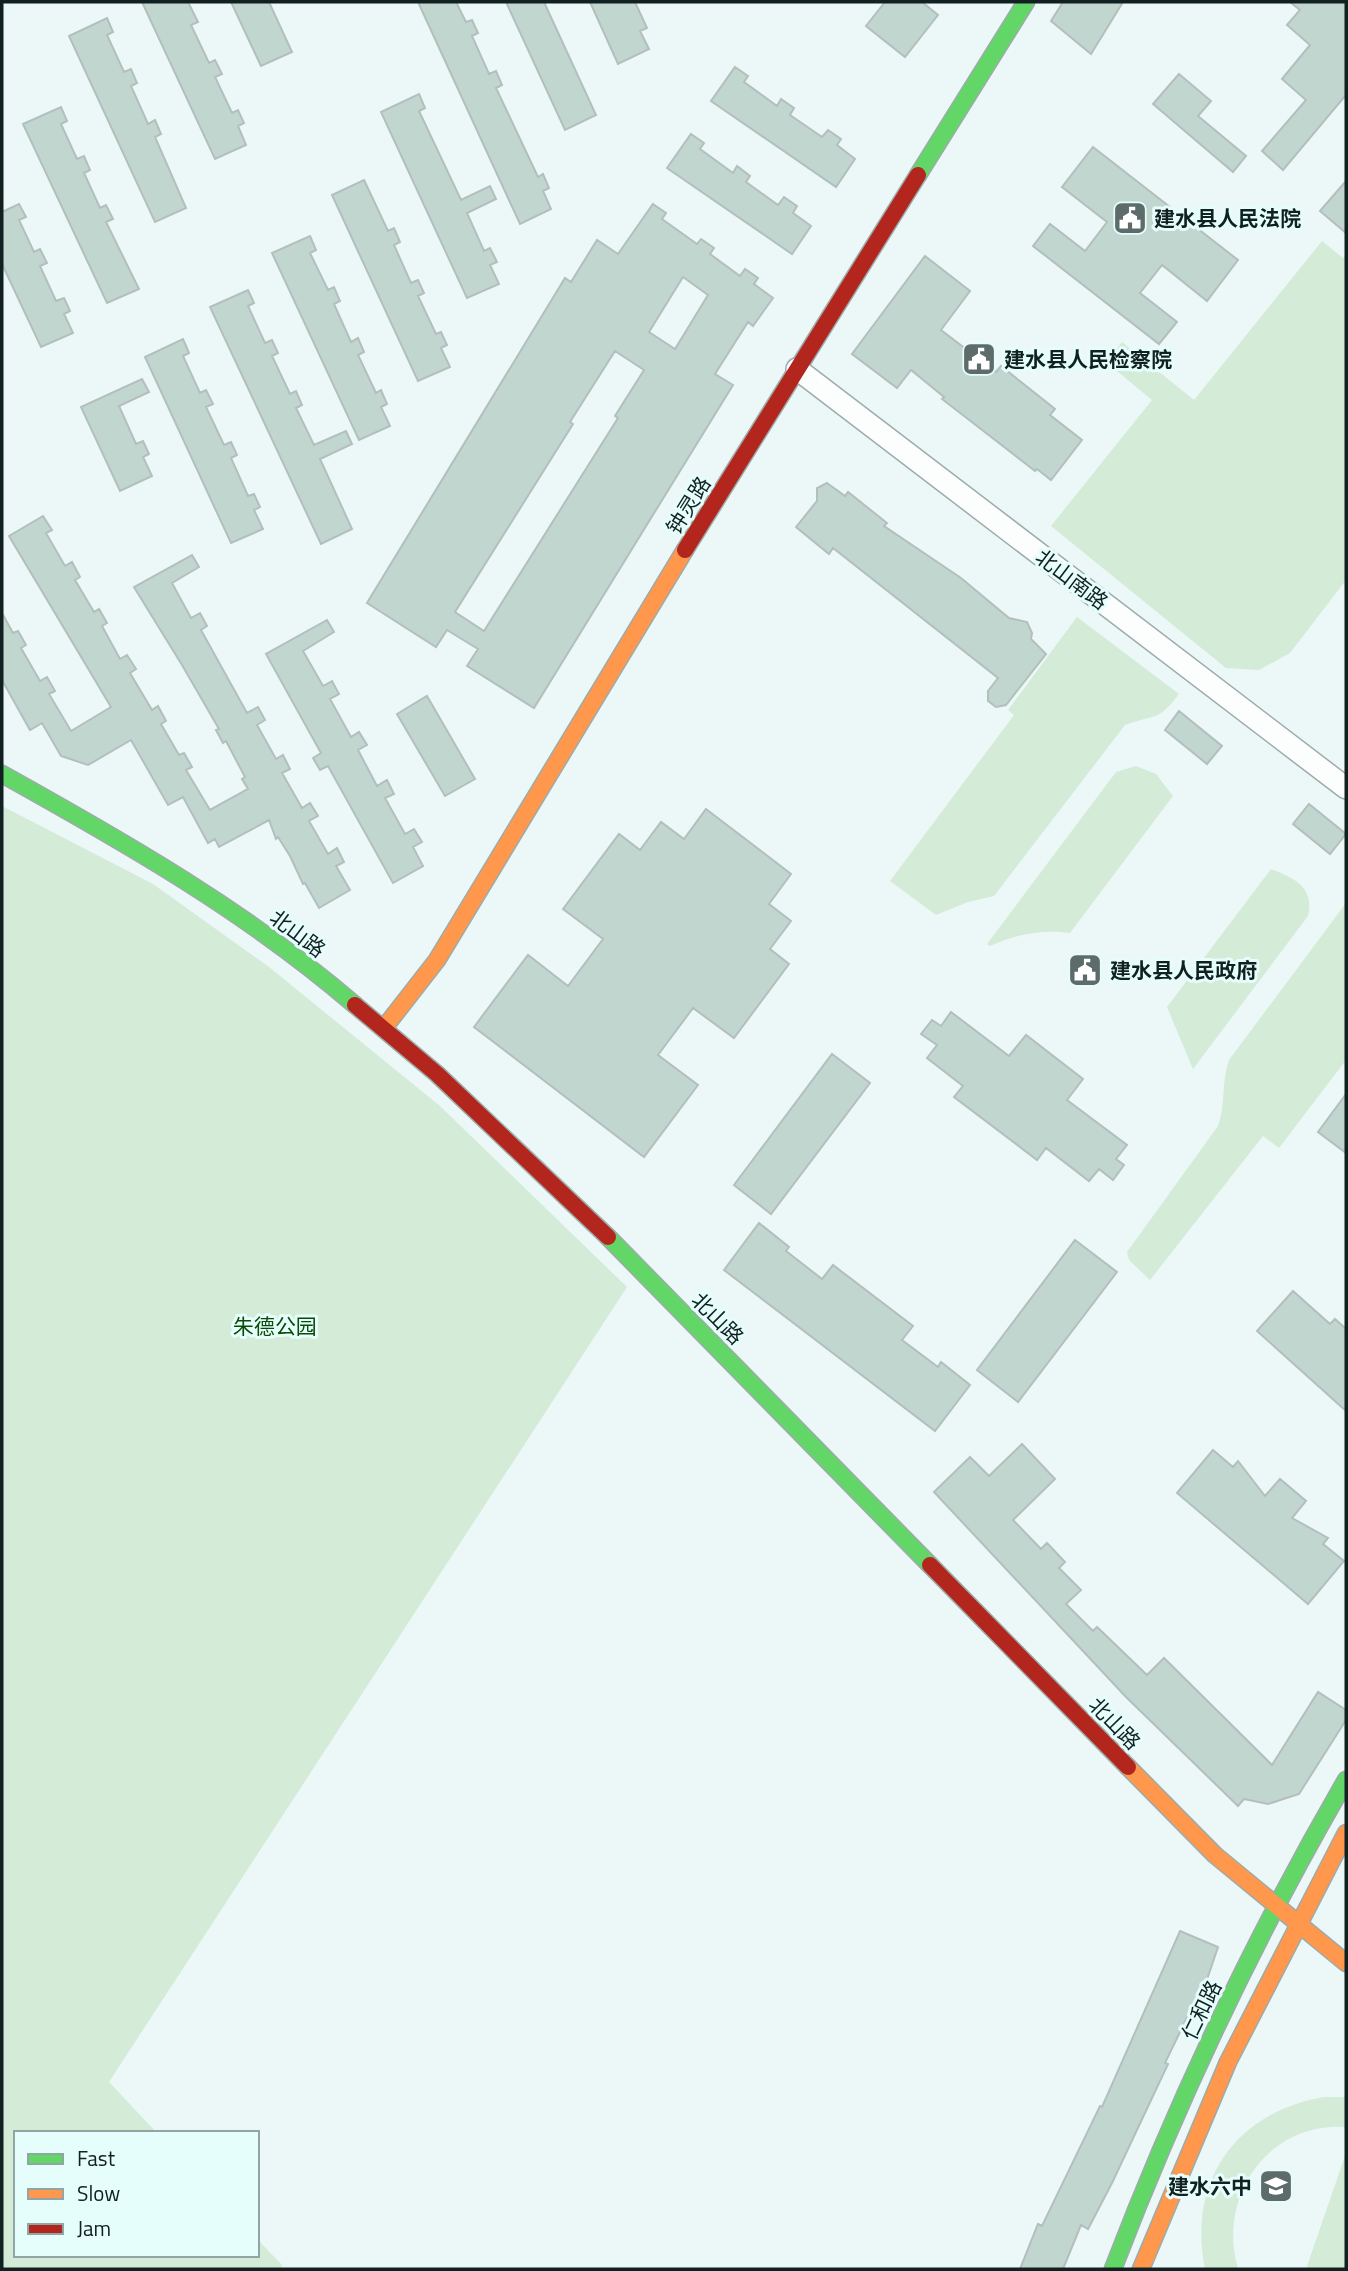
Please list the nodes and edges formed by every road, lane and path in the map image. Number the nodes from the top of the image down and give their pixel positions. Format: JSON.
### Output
{"nodes":[{"id":1,"x":1026,"y":2,"type":"edge"},
{"id":2,"x":797,"y":369,"type":"junction"},
{"id":3,"x":2,"y":774,"type":"edge"},
{"id":4,"x":1346,"y":788,"type":"edge"},
{"id":5,"x":392,"y":1009,"type":"junction"},
{"id":6,"x":410,"y":1025,"type":"dead end"},
{"id":7,"x":384,"y":1028,"type":"junction"},
{"id":8,"x":1346,"y":1780,"type":"edge"},
{"id":9,"x":1346,"y":1833,"type":"edge"},
{"id":10,"x":1280,"y":1884,"type":"junction"},
{"id":11,"x":1276,"y":1906,"type":"junction"},
{"id":12,"x":1312,"y":1910,"type":"junction"},
{"id":13,"x":1297,"y":1924,"type":"junction"},
{"id":14,"x":1346,"y":1963,"type":"edge"},
{"id":15,"x":1113,"y":2269,"type":"edge"},
{"id":16,"x":1141,"y":2269,"type":"edge"}],
"edges":[{"from":1,"to":2,"type":"street","name":"钟灵路"},
{"from":2,"to":4,"type":"street","name":"北山南路"},
{"from":2,"to":5,"type":"street","name":"钟灵路"},
{"from":3,"to":7,"type":"street","name":"北山路"},
{"from":5,"to":6,"type":"street"},
{"from":5,"to":7,"type":"street","name":"钟灵路"},
{"from":7,"to":11,"type":"street","name":"北山路"},
{"from":8,"to":10,"type":"street","name":"仁和路"},
{"from":9,"to":12,"type":"street"},
{"from":10,"to":11,"type":"street","name":"仁和路"},
{"from":10,"to":12,"type":"street"},
{"from":11,"to":13,"type":"street","name":"北山路"},
{"from":11,"to":15,"type":"street","name":"仁和路"},
{"from":12,"to":13,"type":"street"},
{"from":13,"to":14,"type":"street","name":"北山路"},
{"from":13,"to":16,"type":"street"}]}
